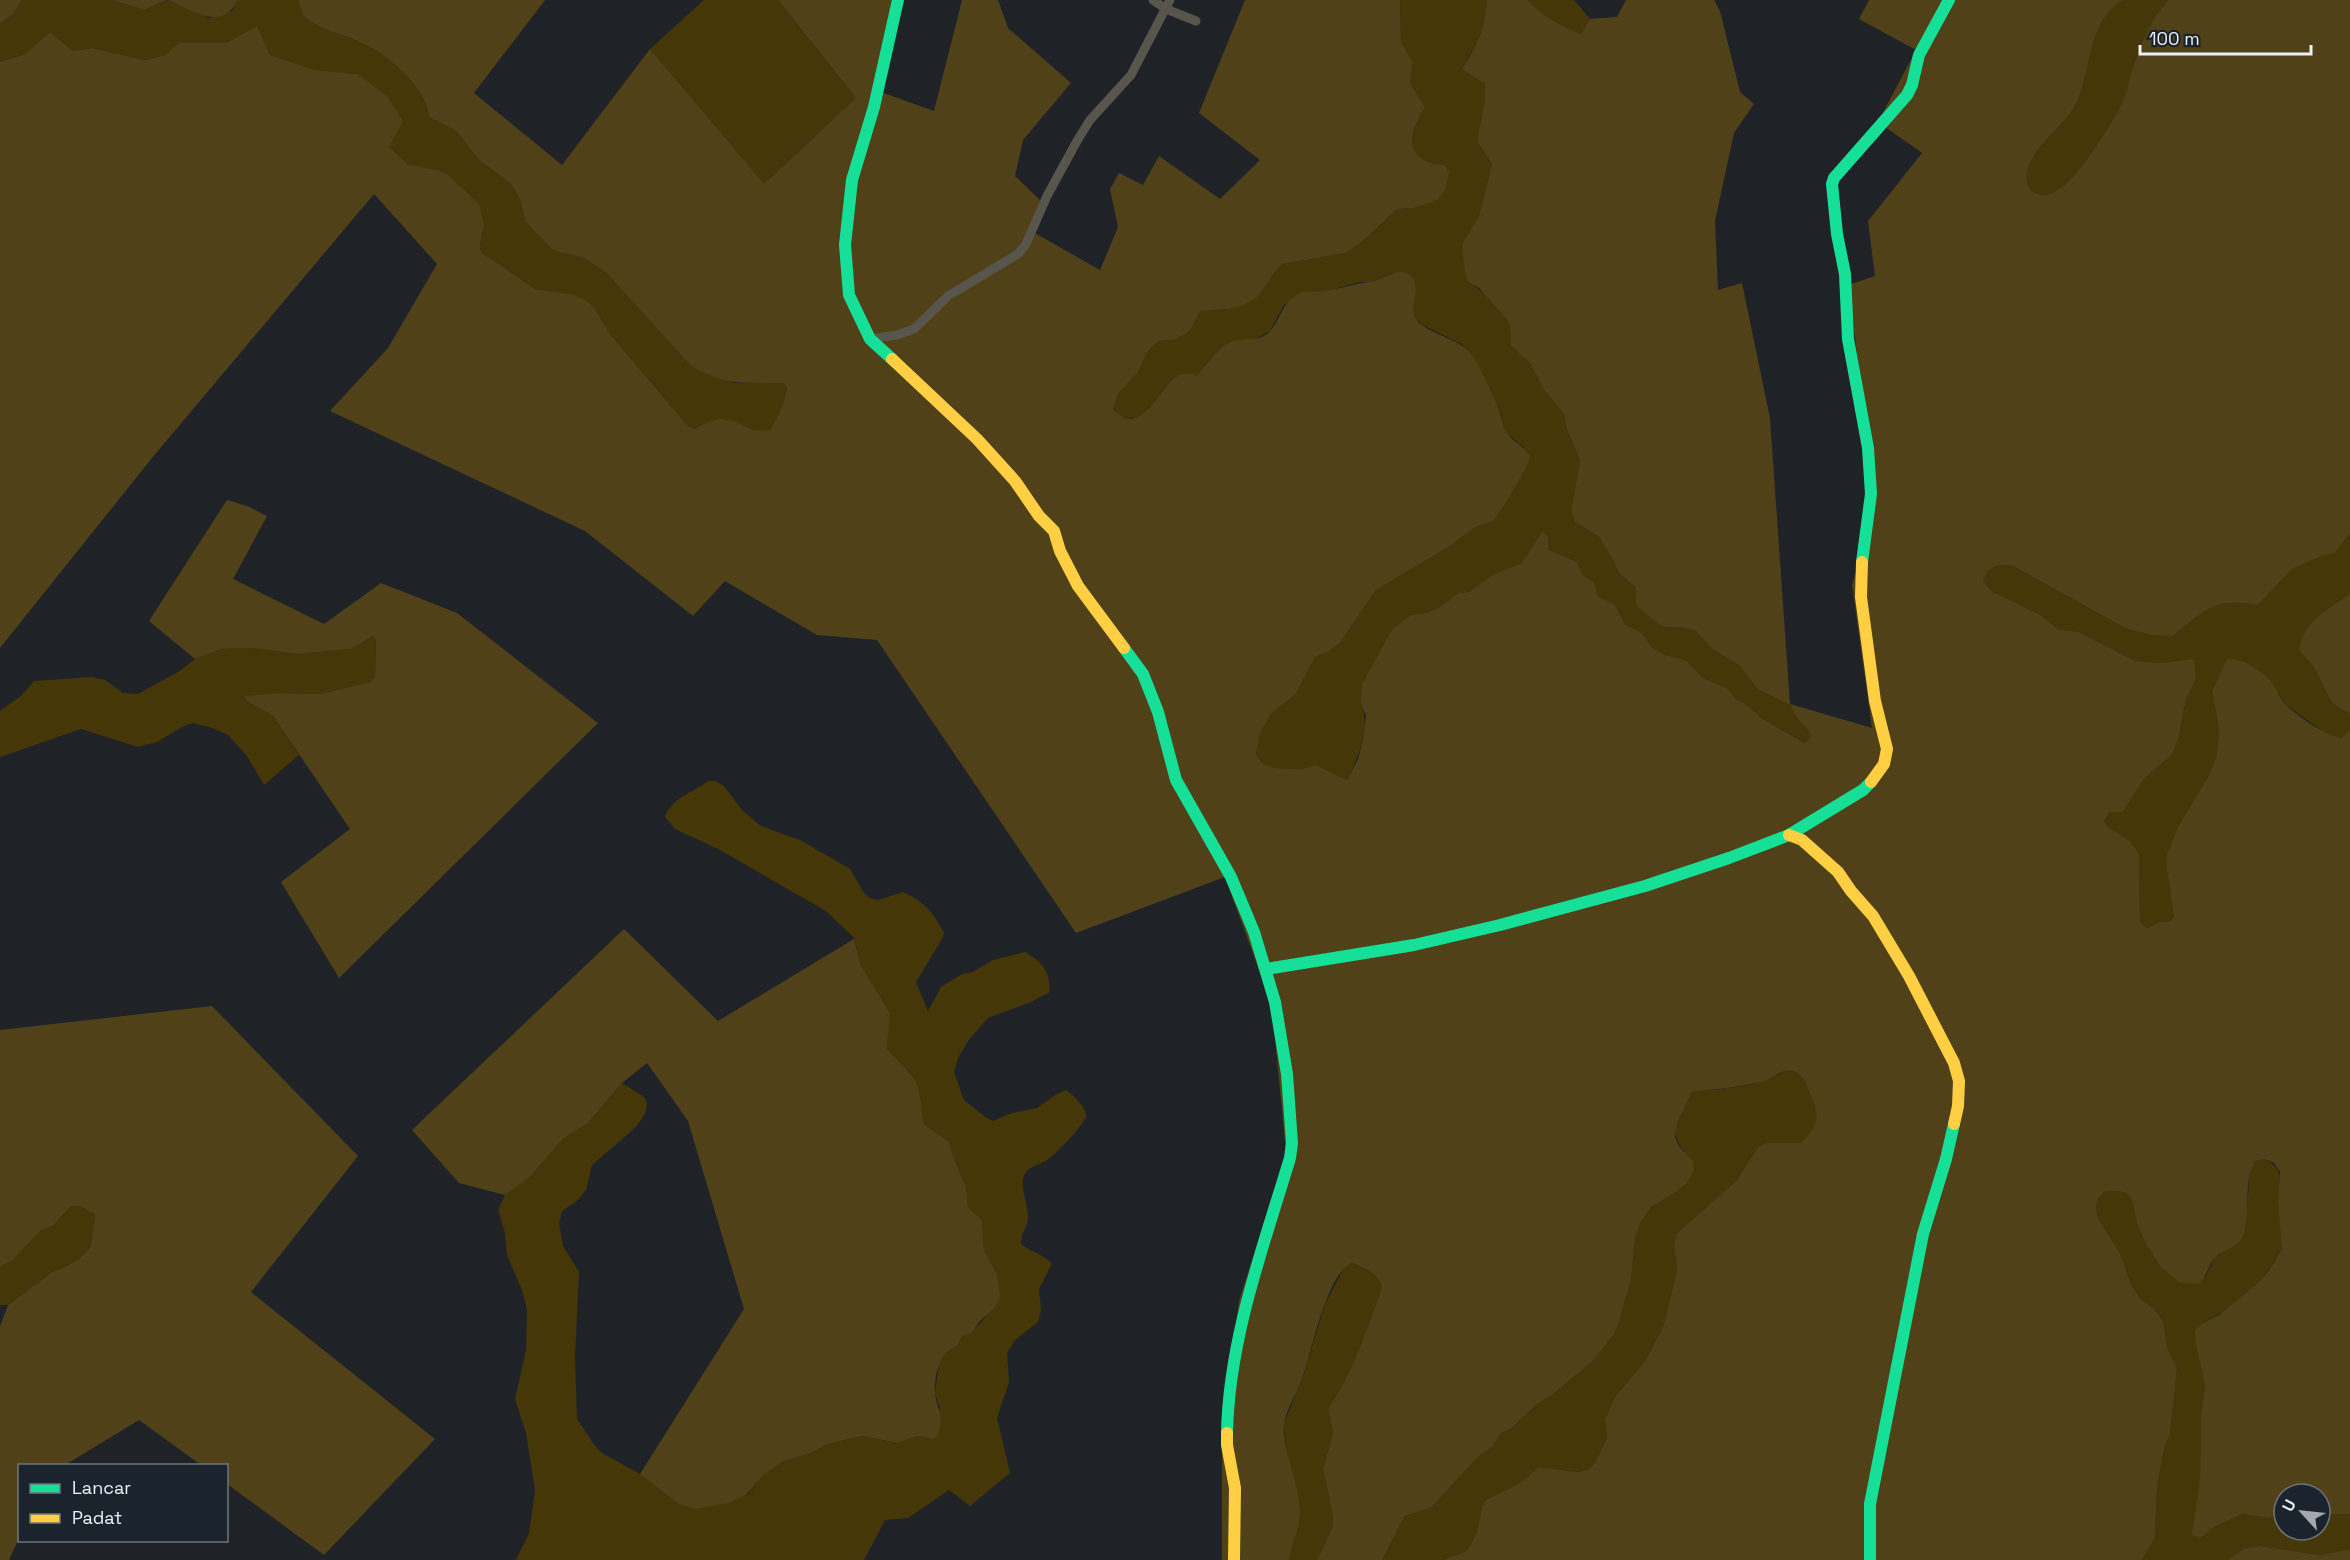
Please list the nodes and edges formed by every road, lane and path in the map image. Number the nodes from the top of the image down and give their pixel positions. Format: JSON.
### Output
{"nodes":[{"id":1,"x":898,"y":0,"type":"edge"},
{"id":2,"x":1153,"y":0,"type":"edge"},
{"id":3,"x":1949,"y":0,"type":"edge"},
{"id":4,"x":1168,"y":4,"type":"edge"},
{"id":5,"x":1196,"y":21,"type":"dead end"},
{"id":6,"x":870,"y":339,"type":"junction"},
{"id":7,"x":1789,"y":835,"type":"junction"},
{"id":8,"x":1266,"y":969,"type":"junction"},
{"id":9,"x":1234,"y":1560,"type":"edge"},
{"id":10,"x":1870,"y":1560,"type":"edge"}],
"edges":[{"from":1,"to":6,"type":"street"},
{"from":2,"to":4,"type":"street"},
{"from":3,"to":7,"type":"street"},
{"from":4,"to":5,"type":"street"},
{"from":4,"to":6,"type":"street"},
{"from":6,"to":8,"type":"street"},
{"from":7,"to":8,"type":"street"},
{"from":7,"to":10,"type":"street"},
{"from":8,"to":9,"type":"street"}]}
